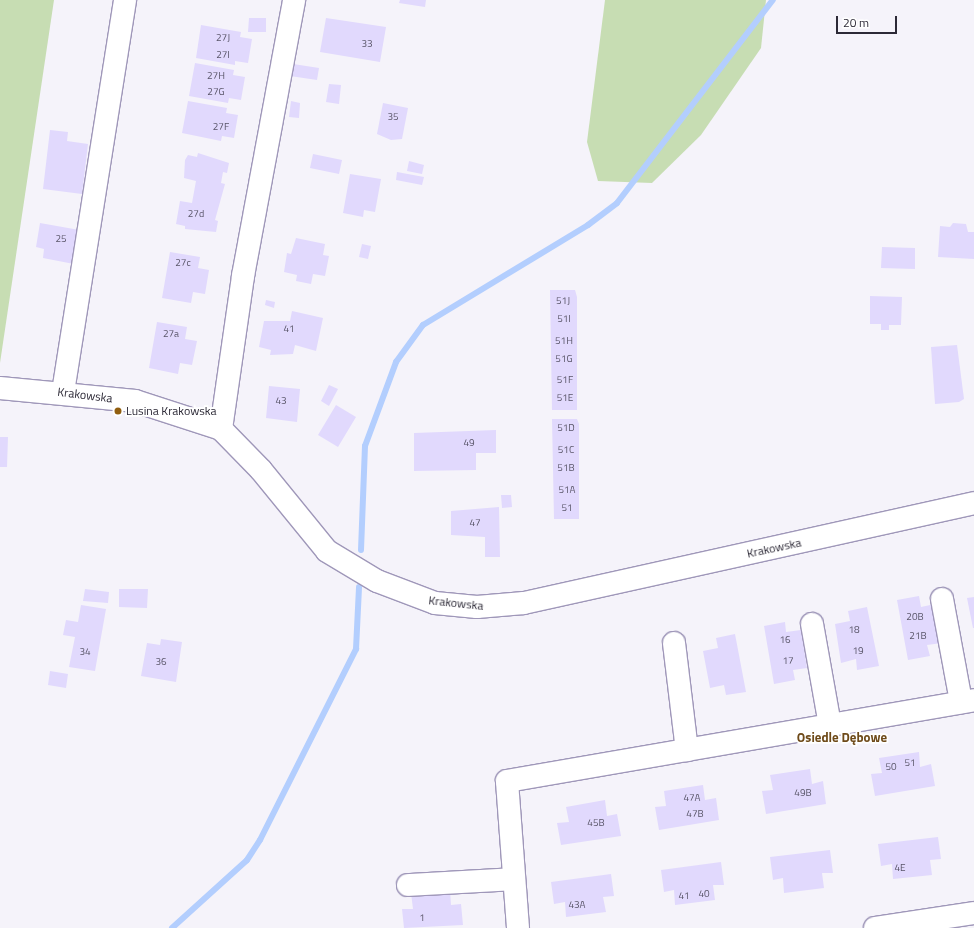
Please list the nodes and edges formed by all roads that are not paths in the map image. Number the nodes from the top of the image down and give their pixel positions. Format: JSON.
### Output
{"nodes":[{"id":1,"x":125,"y":0,"type":"edge"},
{"id":2,"x":294,"y":0,"type":"edge"},
{"id":3,"x":0,"y":388,"type":"edge"},
{"id":4,"x":63,"y":392,"type":"junction"},
{"id":5,"x":221,"y":429,"type":"junction"},
{"id":6,"x":974,"y":503,"type":"edge"},
{"id":7,"x":942,"y":599,"type":"dead end"},
{"id":8,"x":812,"y":624,"type":"dead end"},
{"id":9,"x":674,"y":643,"type":"dead end"},
{"id":10,"x":968,"y":701,"type":"edge"},
{"id":11,"x":830,"y":725,"type":"junction"},
{"id":12,"x":687,"y":750,"type":"junction"},
{"id":13,"x":514,"y":879,"type":"junction"},
{"id":14,"x":408,"y":884,"type":"dead end"},
{"id":15,"x":974,"y":913,"type":"edge"},
{"id":16,"x":518,"y":928,"type":"edge"},
{"id":17,"x":875,"y":928,"type":"edge"}],
"edges":[{"from":1,"to":4,"type":"street"},
{"from":2,"to":5,"type":"street"},
{"from":3,"to":4,"type":"street","name":"Krakowska"},
{"from":4,"to":5,"type":"street","name":"Krakowska"},
{"from":5,"to":6,"type":"street","name":"Krakowska"},
{"from":7,"to":10,"type":"street"},
{"from":8,"to":11,"type":"street"},
{"from":9,"to":12,"type":"street"},
{"from":10,"to":11,"type":"street"},
{"from":11,"to":12,"type":"street"},
{"from":12,"to":13,"type":"street"},
{"from":13,"to":14,"type":"street"},
{"from":13,"to":16,"type":"street"},
{"from":15,"to":17,"type":"street"}]}
